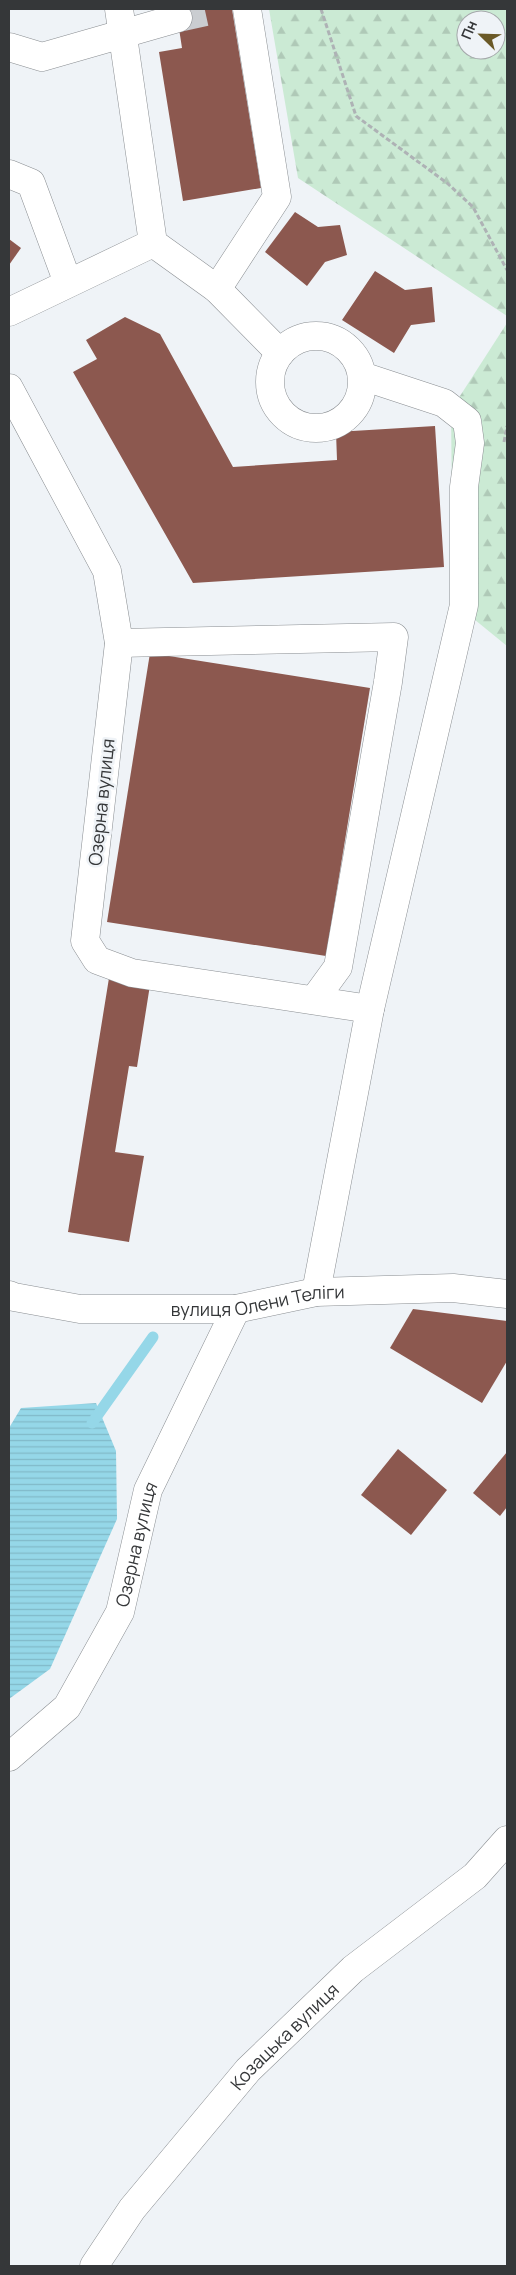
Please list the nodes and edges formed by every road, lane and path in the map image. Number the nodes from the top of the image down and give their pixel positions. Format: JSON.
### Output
{"nodes":[{"id":1,"x":247,"y":9,"type":"edge"},
{"id":2,"x":321,"y":9,"type":"edge"},
{"id":3,"x":178,"y":18,"type":"tunnel mouth"},
{"id":4,"x":121,"y":22,"type":"edge"},
{"id":5,"x":9,"y":46,"type":"edge"},
{"id":6,"x":9,"y":174,"type":"edge"},
{"id":7,"x":153,"y":243,"type":"junction"},
{"id":8,"x":507,"y":270,"type":"edge"},
{"id":9,"x":68,"y":283,"type":"junction"},
{"id":10,"x":217,"y":289,"type":"junction"},
{"id":11,"x":9,"y":312,"type":"edge"},
{"id":12,"x":280,"y":354,"type":"junction"},
{"id":13,"x":362,"y":376,"type":"junction"},
{"id":14,"x":9,"y":388,"type":"edge"},
{"id":15,"x":118,"y":643,"type":"junction"},
{"id":16,"x":314,"y":1000,"type":"junction"},
{"id":17,"x":370,"y":1009,"type":"junction"},
{"id":18,"x":316,"y":1292,"type":"junction"},
{"id":19,"x":507,"y":1294,"type":"edge"},
{"id":20,"x":9,"y":1295,"type":"edge"},
{"id":21,"x":236,"y":1309,"type":"junction"},
{"id":22,"x":9,"y":1757,"type":"edge"},
{"id":23,"x":507,"y":1840,"type":"edge"},
{"id":24,"x":94,"y":2266,"type":"edge"}],
"edges":[{"from":1,"to":10,"type":"street"},
{"from":2,"to":8,"type":"path"},
{"from":3,"to":4,"type":"street"},
{"from":4,"to":5,"type":"street"},
{"from":4,"to":7,"type":"street"},
{"from":6,"to":9,"type":"street"},
{"from":7,"to":9,"type":"street"},
{"from":7,"to":10,"type":"street"},
{"from":9,"to":11,"type":"street"},
{"from":10,"to":12,"type":"street"},
{"from":12,"to":13,"type":"street"},
{"from":12,"to":13,"type":"street"},
{"from":13,"to":17,"type":"street"},
{"from":14,"to":15,"type":"street","name":"Озерна вулиця"},
{"from":15,"to":16,"type":"street","name":"Озерна вулиця"},
{"from":15,"to":16,"type":"street"},
{"from":16,"to":17,"type":"street","name":"Озерна вулиця"},
{"from":17,"to":18,"type":"street"},
{"from":18,"to":19,"type":"street","name":"вулиця Олени Теліги"},
{"from":18,"to":21,"type":"street","name":"вулиця Олени Теліги"},
{"from":20,"to":21,"type":"street","name":"вулиця Олени Теліги"},
{"from":21,"to":22,"type":"street","name":"Озерна вулиця"},
{"from":23,"to":24,"type":"street","name":"Козацька вулиця"}]}
